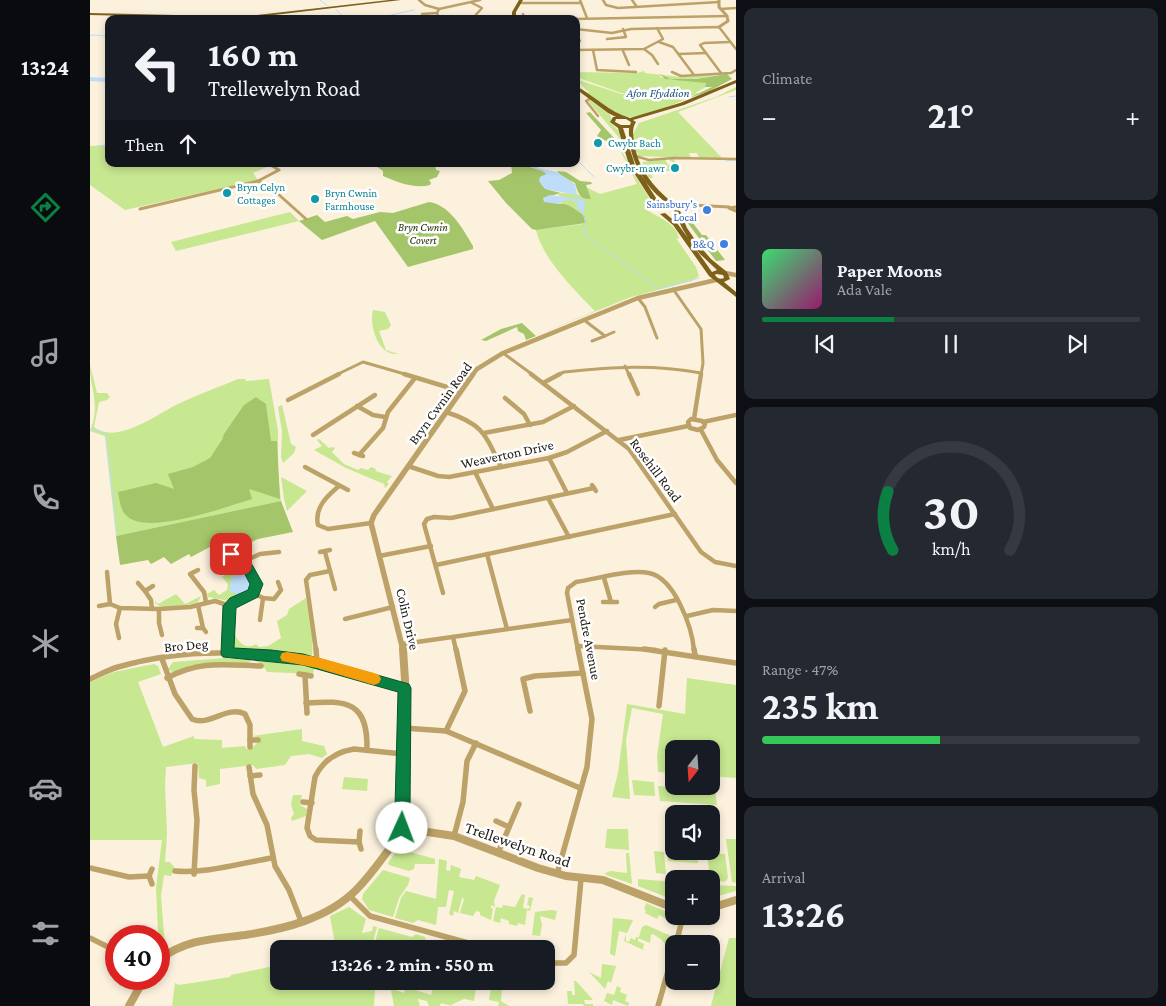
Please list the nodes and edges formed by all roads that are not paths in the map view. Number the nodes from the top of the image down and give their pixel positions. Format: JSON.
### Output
{"nodes":[{"id":1,"x":399,"y":0,"type":"edge"},
{"id":2,"x":419,"y":0,"type":"edge"},
{"id":3,"x":483,"y":0,"type":"edge"},
{"id":4,"x":531,"y":0,"type":"edge"},
{"id":5,"x":603,"y":0,"type":"edge"},
{"id":6,"x":632,"y":0,"type":"edge"},
{"id":7,"x":664,"y":0,"type":"edge"},
{"id":8,"x":719,"y":1,"type":"edge"},
{"id":9,"x":455,"y":2,"type":"dead end"},
{"id":10,"x":520,"y":2,"type":"edge"},
{"id":11,"x":580,"y":2,"type":"edge"},
{"id":12,"x":471,"y":3,"type":"junction"},
{"id":13,"x":529,"y":4,"type":"junction"},
{"id":14,"x":459,"y":5,"type":"junction"},
{"id":15,"x":668,"y":5,"type":"junction"},
{"id":16,"x":636,"y":7,"type":"junction"},
{"id":17,"x":736,"y":8,"type":"edge"},
{"id":18,"x":438,"y":9,"type":"junction"},
{"id":19,"x":524,"y":9,"type":"dead end"},
{"id":20,"x":721,"y":9,"type":"junction"},
{"id":21,"x":437,"y":13,"type":"joint"},
{"id":22,"x":90,"y":14,"type":"edge"},
{"id":23,"x":422,"y":14,"type":"dead end"},
{"id":24,"x":133,"y":15,"type":"edge"},
{"id":25,"x":266,"y":15,"type":"edge"},
{"id":26,"x":476,"y":15,"type":"edge"},
{"id":27,"x":514,"y":15,"type":"edge"},
{"id":28,"x":727,"y":16,"type":"junction"},
{"id":29,"x":587,"y":18,"type":"junction"},
{"id":30,"x":580,"y":19,"type":"edge"},
{"id":31,"x":719,"y":27,"type":"junction"},
{"id":32,"x":657,"y":28,"type":"junction"},
{"id":33,"x":580,"y":29,"type":"edge"},
{"id":34,"x":623,"y":29,"type":"junction"},
{"id":35,"x":612,"y":33,"type":"junction"},
{"id":36,"x":659,"y":42,"type":"junction"},
{"id":37,"x":730,"y":42,"type":"junction"},
{"id":38,"x":644,"y":49,"type":"junction"},
{"id":39,"x":736,"y":49,"type":"edge"},
{"id":40,"x":580,"y":50,"type":"edge"},
{"id":41,"x":593,"y":50,"type":"junction"},
{"id":42,"x":623,"y":51,"type":"junction"},
{"id":43,"x":706,"y":53,"type":"junction"},
{"id":44,"x":679,"y":54,"type":"junction"},
{"id":45,"x":627,"y":63,"type":"dead end"},
{"id":46,"x":656,"y":63,"type":"dead end"},
{"id":47,"x":736,"y":70,"type":"edge"},
{"id":48,"x":633,"y":72,"type":"dead end"},
{"id":49,"x":671,"y":73,"type":"dead end"},
{"id":50,"x":721,"y":74,"type":"junction"},
{"id":51,"x":694,"y":75,"type":"junction"},
{"id":52,"x":736,"y":81,"type":"edge"},
{"id":53,"x":736,"y":85,"type":"edge"},
{"id":54,"x":580,"y":90,"type":"edge"},
{"id":55,"x":591,"y":98,"type":"junction"},
{"id":56,"x":610,"y":112,"type":"junction"},
{"id":57,"x":598,"y":116,"type":"dead end"},
{"id":58,"x":623,"y":117,"type":"junction"},
{"id":59,"x":615,"y":118,"type":"junction"},
{"id":60,"x":632,"y":122,"type":"junction"},
{"id":61,"x":620,"y":127,"type":"junction"},
{"id":62,"x":635,"y":156,"type":"junction"},
{"id":63,"x":736,"y":159,"type":"edge"},
{"id":64,"x":645,"y":160,"type":"junction"},
{"id":65,"x":639,"y":165,"type":"junction"},
{"id":66,"x":274,"y":167,"type":"edge"},
{"id":67,"x":258,"y":181,"type":"junction"},
{"id":68,"x":672,"y":204,"type":"junction"},
{"id":69,"x":655,"y":205,"type":"junction"},
{"id":70,"x":736,"y":207,"type":"edge"},
{"id":71,"x":729,"y":208,"type":"junction"},
{"id":72,"x":140,"y":209,"type":"dead end"},
{"id":73,"x":677,"y":210,"type":"junction"},
{"id":74,"x":736,"y":211,"type":"edge"},
{"id":75,"x":663,"y":214,"type":"junction"},
{"id":76,"x":306,"y":219,"type":"dead end"},
{"id":77,"x":736,"y":275,"type":"edge"},
{"id":78,"x":726,"y":276,"type":"junction"},
{"id":79,"x":714,"y":278,"type":"junction"},
{"id":80,"x":673,"y":290,"type":"junction"},
{"id":81,"x":736,"y":295,"type":"edge"},
{"id":82,"x":638,"y":298,"type":"junction"},
{"id":83,"x":584,"y":320,"type":"junction"},
{"id":84,"x":614,"y":332,"type":"dead end"},
{"id":85,"x":605,"y":336,"type":"junction"},
{"id":86,"x":657,"y":338,"type":"dead end"},
{"id":87,"x":592,"y":341,"type":"dead end"},
{"id":88,"x":504,"y":353,"type":"junction"},
{"id":89,"x":625,"y":366,"type":"junction"},
{"id":90,"x":701,"y":373,"type":"junction"},
{"id":91,"x":415,"y":378,"type":"junction"},
{"id":92,"x":543,"y":383,"type":"junction"},
{"id":93,"x":460,"y":392,"type":"junction"},
{"id":94,"x":299,"y":394,"type":"junction"},
{"id":95,"x":638,"y":394,"type":"dead end"},
{"id":96,"x":375,"y":395,"type":"dead end"},
{"id":97,"x":304,"y":398,"type":"dead end"},
{"id":98,"x":505,"y":398,"type":"dead end"},
{"id":99,"x":288,"y":400,"type":"dead end"},
{"id":100,"x":509,"y":402,"type":"junction"},
{"id":101,"x":504,"y":404,"type":"dead end"},
{"id":102,"x":357,"y":406,"type":"junction"},
{"id":103,"x":574,"y":406,"type":"junction"},
{"id":104,"x":446,"y":412,"type":"junction"},
{"id":105,"x":736,"y":415,"type":"edge"},
{"id":106,"x":385,"y":416,"type":"junction"},
{"id":107,"x":694,"y":419,"type":"junction"},
{"id":108,"x":704,"y":422,"type":"junction"},
{"id":109,"x":530,"y":425,"type":"junction"},
{"id":110,"x":688,"y":426,"type":"junction"},
{"id":111,"x":701,"y":430,"type":"junction"},
{"id":112,"x":607,"y":431,"type":"junction"},
{"id":113,"x":484,"y":433,"type":"junction"},
{"id":114,"x":313,"y":435,"type":"dead end"},
{"id":115,"x":619,"y":440,"type":"junction"},
{"id":116,"x":354,"y":453,"type":"dead end"},
{"id":117,"x":549,"y":458,"type":"junction"},
{"id":118,"x":408,"y":466,"type":"junction"},
{"id":119,"x":305,"y":467,"type":"dead end"},
{"id":120,"x":501,"y":467,"type":"junction"},
{"id":121,"x":475,"y":472,"type":"junction"},
{"id":122,"x":736,"y":483,"type":"edge"},
{"id":123,"x":339,"y":486,"type":"junction"},
{"id":124,"x":594,"y":488,"type":"dead end"},
{"id":125,"x":348,"y":490,"type":"dead end"},
{"id":126,"x":567,"y":494,"type":"junction"},
{"id":127,"x":548,"y":498,"type":"junction"},
{"id":128,"x":493,"y":509,"type":"junction"},
{"id":129,"x":675,"y":514,"type":"junction"},
{"id":130,"x":371,"y":523,"type":"junction"},
{"id":131,"x":569,"y":536,"type":"junction"},
{"id":132,"x":234,"y":546,"type":"dead end"},
{"id":133,"x":431,"y":546,"type":"junction"},
{"id":134,"x":238,"y":551,"type":"junction"},
{"id":135,"x":325,"y":551,"type":"dead end"},
{"id":136,"x":279,"y":552,"type":"dead end"},
{"id":137,"x":231,"y":554,"type":"dead end"},
{"id":138,"x":487,"y":554,"type":"junction"},
{"id":139,"x":379,"y":556,"type":"junction"},
{"id":140,"x":245,"y":561,"type":"junction"},
{"id":141,"x":436,"y":565,"type":"junction"},
{"id":142,"x":736,"y":566,"type":"edge"},
{"id":143,"x":198,"y":570,"type":"dead end"},
{"id":144,"x":330,"y":571,"type":"junction"},
{"id":145,"x":107,"y":572,"type":"dead end"},
{"id":146,"x":604,"y":578,"type":"junction"},
{"id":147,"x":278,"y":582,"type":"dead end"},
{"id":148,"x":138,"y":583,"type":"dead end"},
{"id":149,"x":153,"y":586,"type":"dead end"},
{"id":150,"x":336,"y":586,"type":"dead end"},
{"id":151,"x":144,"y":591,"type":"junction"},
{"id":152,"x":253,"y":593,"type":"junction"},
{"id":153,"x":443,"y":593,"type":"dead end"},
{"id":154,"x":263,"y":598,"type":"junction"},
{"id":155,"x":676,"y":600,"type":"junction"},
{"id":156,"x":206,"y":602,"type":"junction"},
{"id":157,"x":603,"y":602,"type":"dead end"},
{"id":158,"x":610,"y":602,"type":"junction"},
{"id":159,"x":617,"y":602,"type":"dead end"},
{"id":160,"x":110,"y":604,"type":"junction"},
{"id":161,"x":198,"y":605,"type":"junction"},
{"id":162,"x":99,"y":606,"type":"dead end"},
{"id":163,"x":230,"y":606,"type":"junction"},
{"id":164,"x":394,"y":607,"type":"junction"},
{"id":165,"x":655,"y":607,"type":"dead end"},
{"id":166,"x":120,"y":608,"type":"junction"},
{"id":167,"x":159,"y":609,"type":"junction"},
{"id":168,"x":152,"y":610,"type":"junction"},
{"id":169,"x":732,"y":612,"type":"edge"},
{"id":170,"x":687,"y":616,"type":"junction"},
{"id":171,"x":345,"y":619,"type":"dead end"},
{"id":172,"x":260,"y":620,"type":"dead end"},
{"id":173,"x":572,"y":620,"type":"junction"},
{"id":174,"x":202,"y":629,"type":"dead end"},
{"id":175,"x":507,"y":629,"type":"junction"},
{"id":176,"x":162,"y":635,"type":"dead end"},
{"id":177,"x":452,"y":637,"type":"junction"},
{"id":178,"x":119,"y":638,"type":"dead end"},
{"id":179,"x":403,"y":644,"type":"junction"},
{"id":180,"x":578,"y":646,"type":"junction"},
{"id":181,"x":665,"y":650,"type":"junction"},
{"id":182,"x":228,"y":654,"type":"junction"},
{"id":183,"x":695,"y":655,"type":"junction"},
{"id":184,"x":162,"y":659,"type":"junction"},
{"id":185,"x":317,"y":662,"type":"junction"},
{"id":186,"x":736,"y":663,"type":"edge"},
{"id":187,"x":261,"y":666,"type":"dead end"},
{"id":188,"x":584,"y":673,"type":"junction"},
{"id":189,"x":305,"y":675,"type":"dead end"},
{"id":190,"x":167,"y":678,"type":"junction"},
{"id":191,"x":90,"y":679,"type":"edge"},
{"id":192,"x":405,"y":688,"type":"junction"},
{"id":193,"x":652,"y":695,"type":"dead end"},
{"id":194,"x":660,"y":697,"type":"junction"},
{"id":195,"x":306,"y":703,"type":"junction"},
{"id":196,"x":658,"y":706,"type":"dead end"},
{"id":197,"x":530,"y":710,"type":"dead end"},
{"id":198,"x":307,"y":713,"type":"dead end"},
{"id":199,"x":196,"y":721,"type":"junction"},
{"id":200,"x":194,"y":728,"type":"dead end"},
{"id":201,"x":404,"y":728,"type":"junction"},
{"id":202,"x":446,"y":731,"type":"junction"},
{"id":203,"x":250,"y":740,"type":"junction"},
{"id":204,"x":258,"y":740,"type":"dead end"},
{"id":205,"x":476,"y":743,"type":"junction"},
{"id":206,"x":250,"y":747,"type":"dead end"},
{"id":207,"x":366,"y":750,"type":"junction"},
{"id":208,"x":403,"y":754,"type":"junction"},
{"id":209,"x":195,"y":766,"type":"dead end"},
{"id":210,"x":249,"y":767,"type":"dead end"},
{"id":211,"x":260,"y":775,"type":"dead end"},
{"id":212,"x":250,"y":776,"type":"junction"},
{"id":213,"x":580,"y":788,"type":"junction"},
{"id":214,"x":303,"y":802,"type":"dead end"},
{"id":215,"x":312,"y":803,"type":"junction"},
{"id":216,"x":519,"y":804,"type":"dead end"},
{"id":217,"x":496,"y":821,"type":"dead end"},
{"id":218,"x":509,"y":827,"type":"junction"},
{"id":219,"x":405,"y":828,"type":"junction"},
{"id":220,"x":360,"y":830,"type":"dead end"},
{"id":221,"x":454,"y":836,"type":"junction"},
{"id":222,"x":498,"y":853,"type":"junction"},
{"id":223,"x":272,"y":858,"type":"junction"},
{"id":224,"x":90,"y":868,"type":"edge"},
{"id":225,"x":152,"y":869,"type":"dead end"},
{"id":226,"x":175,"y":871,"type":"dead end"},
{"id":227,"x":194,"y":874,"type":"junction"},
{"id":228,"x":557,"y":874,"type":"junction"},
{"id":229,"x":148,"y":876,"type":"junction"},
{"id":230,"x":581,"y":879,"type":"junction"},
{"id":231,"x":152,"y":884,"type":"dead end"},
{"id":232,"x":350,"y":896,"type":"junction"},
{"id":233,"x":736,"y":900,"type":"edge"},
{"id":234,"x":665,"y":904,"type":"edge"},
{"id":235,"x":720,"y":905,"type":"edge"},
{"id":236,"x":301,"y":921,"type":"junction"},
{"id":237,"x":90,"y":938,"type":"edge"},
{"id":238,"x":457,"y":940,"type":"edge"},
{"id":239,"x":105,"y":945,"type":"edge"},
{"id":240,"x":170,"y":952,"type":"edge"},
{"id":241,"x":555,"y":963,"type":"edge"},
{"id":242,"x":665,"y":982,"type":"edge"},
{"id":243,"x":138,"y":990,"type":"edge"},
{"id":244,"x":129,"y":1006,"type":"edge"},
{"id":245,"x":658,"y":1006,"type":"edge"}],
"edges":[{"from":1,"to":25,"type":"main road"},
{"from":2,"to":18,"type":"street"},
{"from":3,"to":12,"type":"street"},
{"from":4,"to":13,"type":"street"},
{"from":5,"to":16,"type":"street"},
{"from":6,"to":16,"type":"street"},
{"from":7,"to":15,"type":"street"},
{"from":8,"to":15,"type":"street"},
{"from":8,"to":20,"type":"street"},
{"from":9,"to":14,"type":"street"},
{"from":10,"to":13,"type":"street"},
{"from":10,"to":27,"type":"main road"},
{"from":11,"to":13,"type":"street"},
{"from":11,"to":29,"type":"street"},
{"from":12,"to":14,"type":"street"},
{"from":12,"to":26,"type":"street"},
{"from":13,"to":19,"type":"street"},
{"from":14,"to":18,"type":"street"},
{"from":15,"to":16,"type":"street"},
{"from":17,"to":20,"type":"street"},
{"from":18,"to":21,"type":"street"},
{"from":20,"to":28,"type":"street"},
{"from":21,"to":23,"type":"street"},
{"from":22,"to":24,"type":"main road"},
{"from":28,"to":29,"type":"street"},
{"from":28,"to":31,"type":"street"},
{"from":29,"to":30,"type":"street"},
{"from":31,"to":32,"type":"street"},
{"from":31,"to":37,"type":"street"},
{"from":32,"to":34,"type":"street"},
{"from":32,"to":36,"type":"street"},
{"from":33,"to":35,"type":"street"},
{"from":34,"to":35,"type":"street"},
{"from":34,"to":35,"type":"street"},
{"from":36,"to":38,"type":"street"},
{"from":36,"to":44,"type":"street"},
{"from":37,"to":39,"type":"street"},
{"from":37,"to":43,"type":"street"},
{"from":38,"to":42,"type":"street"},
{"from":38,"to":46,"type":"street"},
{"from":40,"to":41,"type":"street"},
{"from":41,"to":42,"type":"street"},
{"from":41,"to":48,"type":"street"},
{"from":42,"to":45,"type":"street"},
{"from":43,"to":44,"type":"street"},
{"from":43,"to":50,"type":"street"},
{"from":44,"to":51,"type":"street"},
{"from":47,"to":50,"type":"street"},
{"from":49,"to":51,"type":"street"},
{"from":50,"to":51,"type":"street"},
{"from":52,"to":60,"type":"main road"},
{"from":53,"to":60,"type":"main road"},
{"from":54,"to":55,"type":"main road"},
{"from":55,"to":56,"type":"main road"},
{"from":55,"to":57,"type":"street"},
{"from":56,"to":58,"type":"main road"},
{"from":56,"to":59,"type":"main road"},
{"from":58,"to":59,"type":"main road"},
{"from":58,"to":60,"type":"main road"},
{"from":59,"to":61,"type":"main road"},
{"from":60,"to":61,"type":"main road"},
{"from":60,"to":62,"type":"main road"},
{"from":61,"to":69,"type":"main road"},
{"from":62,"to":64,"type":"street"},
{"from":62,"to":65,"type":"main road"},
{"from":63,"to":64,"type":"street"},
{"from":64,"to":65,"type":"street"},
{"from":65,"to":68,"type":"main road"},
{"from":66,"to":67,"type":"street"},
{"from":67,"to":72,"type":"street"},
{"from":67,"to":76,"type":"street"},
{"from":68,"to":69,"type":"main road"},
{"from":68,"to":71,"type":"street"},
{"from":68,"to":73,"type":"main road"},
{"from":69,"to":75,"type":"main road"},
{"from":70,"to":71,"type":"street"},
{"from":71,"to":73,"type":"street"},
{"from":71,"to":74,"type":"street"},
{"from":73,"to":75,"type":"main road"},
{"from":73,"to":78,"type":"main road"},
{"from":75,"to":79,"type":"main road"},
{"from":77,"to":78,"type":"street"},
{"from":78,"to":79,"type":"main road"},
{"from":78,"to":79,"type":"main road"},
{"from":78,"to":81,"type":"main road"},
{"from":79,"to":80,"type":"street","name":"Bryn Cwnin Road"},
{"from":79,"to":81,"type":"main road"},
{"from":80,"to":82,"type":"street","name":"Bryn Cwnin Road"},
{"from":80,"to":90,"type":"street"},
{"from":82,"to":83,"type":"street","name":"Bryn Cwnin Road"},
{"from":82,"to":86,"type":"street"},
{"from":83,"to":85,"type":"street"},
{"from":83,"to":88,"type":"street","name":"Bryn Cwnin Road"},
{"from":84,"to":85,"type":"street"},
{"from":85,"to":87,"type":"street"},
{"from":88,"to":92,"type":"street","name":"Rosehill Road"},
{"from":88,"to":93,"type":"street","name":"Bryn Cwnin Road"},
{"from":89,"to":90,"type":"street"},
{"from":89,"to":92,"type":"street"},
{"from":89,"to":95,"type":"street"},
{"from":90,"to":107,"type":"street"},
{"from":91,"to":93,"type":"street"},
{"from":91,"to":94,"type":"street"},
{"from":91,"to":106,"type":"street"},
{"from":92,"to":103,"type":"street","name":"Rosehill Road"},
{"from":93,"to":104,"type":"street","name":"Bryn Cwnin Road"},
{"from":94,"to":97,"type":"street"},
{"from":94,"to":99,"type":"street"},
{"from":96,"to":102,"type":"street"},
{"from":98,"to":100,"type":"street"},
{"from":100,"to":101,"type":"street"},
{"from":100,"to":109,"type":"street"},
{"from":102,"to":106,"type":"street"},
{"from":102,"to":114,"type":"street"},
{"from":103,"to":109,"type":"street"},
{"from":103,"to":112,"type":"street","name":"Rosehill Road"},
{"from":104,"to":113,"type":"street"},
{"from":104,"to":118,"type":"street","name":"Bryn Cwnin Road"},
{"from":105,"to":108,"type":"street"},
{"from":106,"to":116,"type":"street"},
{"from":107,"to":108,"type":"street"},
{"from":107,"to":110,"type":"street"},
{"from":108,"to":111,"type":"street"},
{"from":109,"to":113,"type":"street"},
{"from":110,"to":111,"type":"street"},
{"from":110,"to":115,"type":"street"},
{"from":111,"to":122,"type":"street"},
{"from":112,"to":115,"type":"street","name":"Rosehill Road"},
{"from":112,"to":117,"type":"street","name":"Weaverton Drive"},
{"from":113,"to":120,"type":"street"},
{"from":115,"to":129,"type":"street","name":"Rosehill Road"},
{"from":117,"to":120,"type":"street","name":"Weaverton Drive"},
{"from":117,"to":126,"type":"street"},
{"from":118,"to":121,"type":"street","name":"Weaverton Drive"},
{"from":118,"to":130,"type":"street","name":"Bryn Cwnin Road"},
{"from":119,"to":123,"type":"street"},
{"from":120,"to":121,"type":"street","name":"Weaverton Drive"},
{"from":121,"to":128,"type":"street"},
{"from":123,"to":125,"type":"street"},
{"from":123,"to":130,"type":"street"},
{"from":124,"to":126,"type":"street"},
{"from":126,"to":127,"type":"street"},
{"from":127,"to":128,"type":"street"},
{"from":127,"to":131,"type":"street"},
{"from":128,"to":133,"type":"street"},
{"from":129,"to":131,"type":"street"},
{"from":129,"to":142,"type":"street","name":"Rosehill Road"},
{"from":130,"to":139,"type":"street"},
{"from":131,"to":138,"type":"street"},
{"from":132,"to":134,"type":"street"},
{"from":133,"to":139,"type":"street"},
{"from":133,"to":141,"type":"street"},
{"from":134,"to":137,"type":"street"},
{"from":134,"to":140,"type":"street"},
{"from":135,"to":144,"type":"street"},
{"from":136,"to":140,"type":"street"},
{"from":138,"to":141,"type":"street"},
{"from":138,"to":175,"type":"street"},
{"from":139,"to":164,"type":"street","name":"Colin Drive"},
{"from":140,"to":152,"type":"street"},
{"from":141,"to":153,"type":"street"},
{"from":143,"to":156,"type":"street"},
{"from":144,"to":150,"type":"street"},
{"from":144,"to":185,"type":"street"},
{"from":145,"to":160,"type":"street"},
{"from":146,"to":155,"type":"street","name":"Pendre Avenue"},
{"from":146,"to":158,"type":"street"},
{"from":146,"to":173,"type":"street","name":"Pendre Avenue"},
{"from":147,"to":154,"type":"street"},
{"from":148,"to":151,"type":"street"},
{"from":149,"to":151,"type":"street"},
{"from":151,"to":168,"type":"street"},
{"from":152,"to":154,"type":"street"},
{"from":152,"to":163,"type":"street"},
{"from":154,"to":172,"type":"street"},
{"from":155,"to":165,"type":"street"},
{"from":155,"to":170,"type":"street","name":"Pendre Avenue"},
{"from":156,"to":161,"type":"street"},
{"from":156,"to":163,"type":"street"},
{"from":157,"to":158,"type":"street"},
{"from":158,"to":159,"type":"street"},
{"from":160,"to":162,"type":"street"},
{"from":160,"to":166,"type":"street"},
{"from":161,"to":167,"type":"street"},
{"from":161,"to":174,"type":"street"},
{"from":163,"to":182,"type":"street"},
{"from":164,"to":171,"type":"street"},
{"from":164,"to":179,"type":"street","name":"Colin Drive"},
{"from":166,"to":168,"type":"street"},
{"from":166,"to":178,"type":"street"},
{"from":167,"to":168,"type":"street"},
{"from":167,"to":176,"type":"street"},
{"from":169,"to":170,"type":"street"},
{"from":170,"to":183,"type":"street","name":"Pendre Avenue"},
{"from":173,"to":175,"type":"street"},
{"from":173,"to":180,"type":"street","name":"Pendre Avenue"},
{"from":175,"to":177,"type":"street"},
{"from":177,"to":179,"type":"street"},
{"from":177,"to":202,"type":"street"},
{"from":179,"to":192,"type":"street","name":"Colin Drive"},
{"from":180,"to":181,"type":"street"},
{"from":180,"to":188,"type":"street","name":"Pendre Avenue"},
{"from":181,"to":183,"type":"street"},
{"from":181,"to":194,"type":"street"},
{"from":182,"to":184,"type":"street","name":"Bro Deg"},
{"from":182,"to":185,"type":"street","name":"Bro Deg"},
{"from":183,"to":186,"type":"street"},
{"from":184,"to":190,"type":"street"},
{"from":184,"to":191,"type":"street","name":"Bro Deg"},
{"from":185,"to":192,"type":"street"},
{"from":187,"to":190,"type":"street"},
{"from":188,"to":197,"type":"street"},
{"from":188,"to":213,"type":"street","name":"Pendre Avenue"},
{"from":189,"to":195,"type":"street"},
{"from":190,"to":199,"type":"street"},
{"from":192,"to":201,"type":"street"},
{"from":193,"to":194,"type":"street"},
{"from":194,"to":196,"type":"street"},
{"from":195,"to":198,"type":"street"},
{"from":195,"to":207,"type":"street"},
{"from":199,"to":200,"type":"street"},
{"from":199,"to":203,"type":"street"},
{"from":201,"to":202,"type":"street"},
{"from":201,"to":208,"type":"street"},
{"from":202,"to":205,"type":"street"},
{"from":203,"to":204,"type":"street"},
{"from":203,"to":206,"type":"street"},
{"from":205,"to":213,"type":"street"},
{"from":205,"to":221,"type":"street"},
{"from":207,"to":208,"type":"street"},
{"from":207,"to":215,"type":"street"},
{"from":208,"to":219,"type":"street"},
{"from":209,"to":227,"type":"street"},
{"from":210,"to":212,"type":"street"},
{"from":211,"to":212,"type":"street"},
{"from":212,"to":223,"type":"street"},
{"from":213,"to":228,"type":"street","name":"Pendre Avenue"},
{"from":214,"to":215,"type":"street"},
{"from":215,"to":220,"type":"street"},
{"from":216,"to":218,"type":"street"},
{"from":217,"to":218,"type":"street"},
{"from":218,"to":222,"type":"street"},
{"from":219,"to":221,"type":"street","name":"Trellewelyn Road"},
{"from":219,"to":232,"type":"street"},
{"from":221,"to":222,"type":"street","name":"Trellewelyn Road"},
{"from":222,"to":228,"type":"street","name":"Trellewelyn Road"},
{"from":223,"to":227,"type":"street"},
{"from":223,"to":236,"type":"street"},
{"from":224,"to":229,"type":"street"},
{"from":225,"to":229,"type":"street"},
{"from":226,"to":227,"type":"street"},
{"from":228,"to":230,"type":"street","name":"Trellewelyn Road"},
{"from":229,"to":231,"type":"street"},
{"from":230,"to":234,"type":"street","name":"Trellewelyn Road"},
{"from":230,"to":241,"type":"street"},
{"from":232,"to":236,"type":"street"},
{"from":232,"to":238,"type":"street"},
{"from":233,"to":235,"type":"street"},
{"from":236,"to":240,"type":"street"},
{"from":237,"to":239,"type":"street"},
{"from":242,"to":245,"type":"street"},
{"from":243,"to":244,"type":"street"}]}
